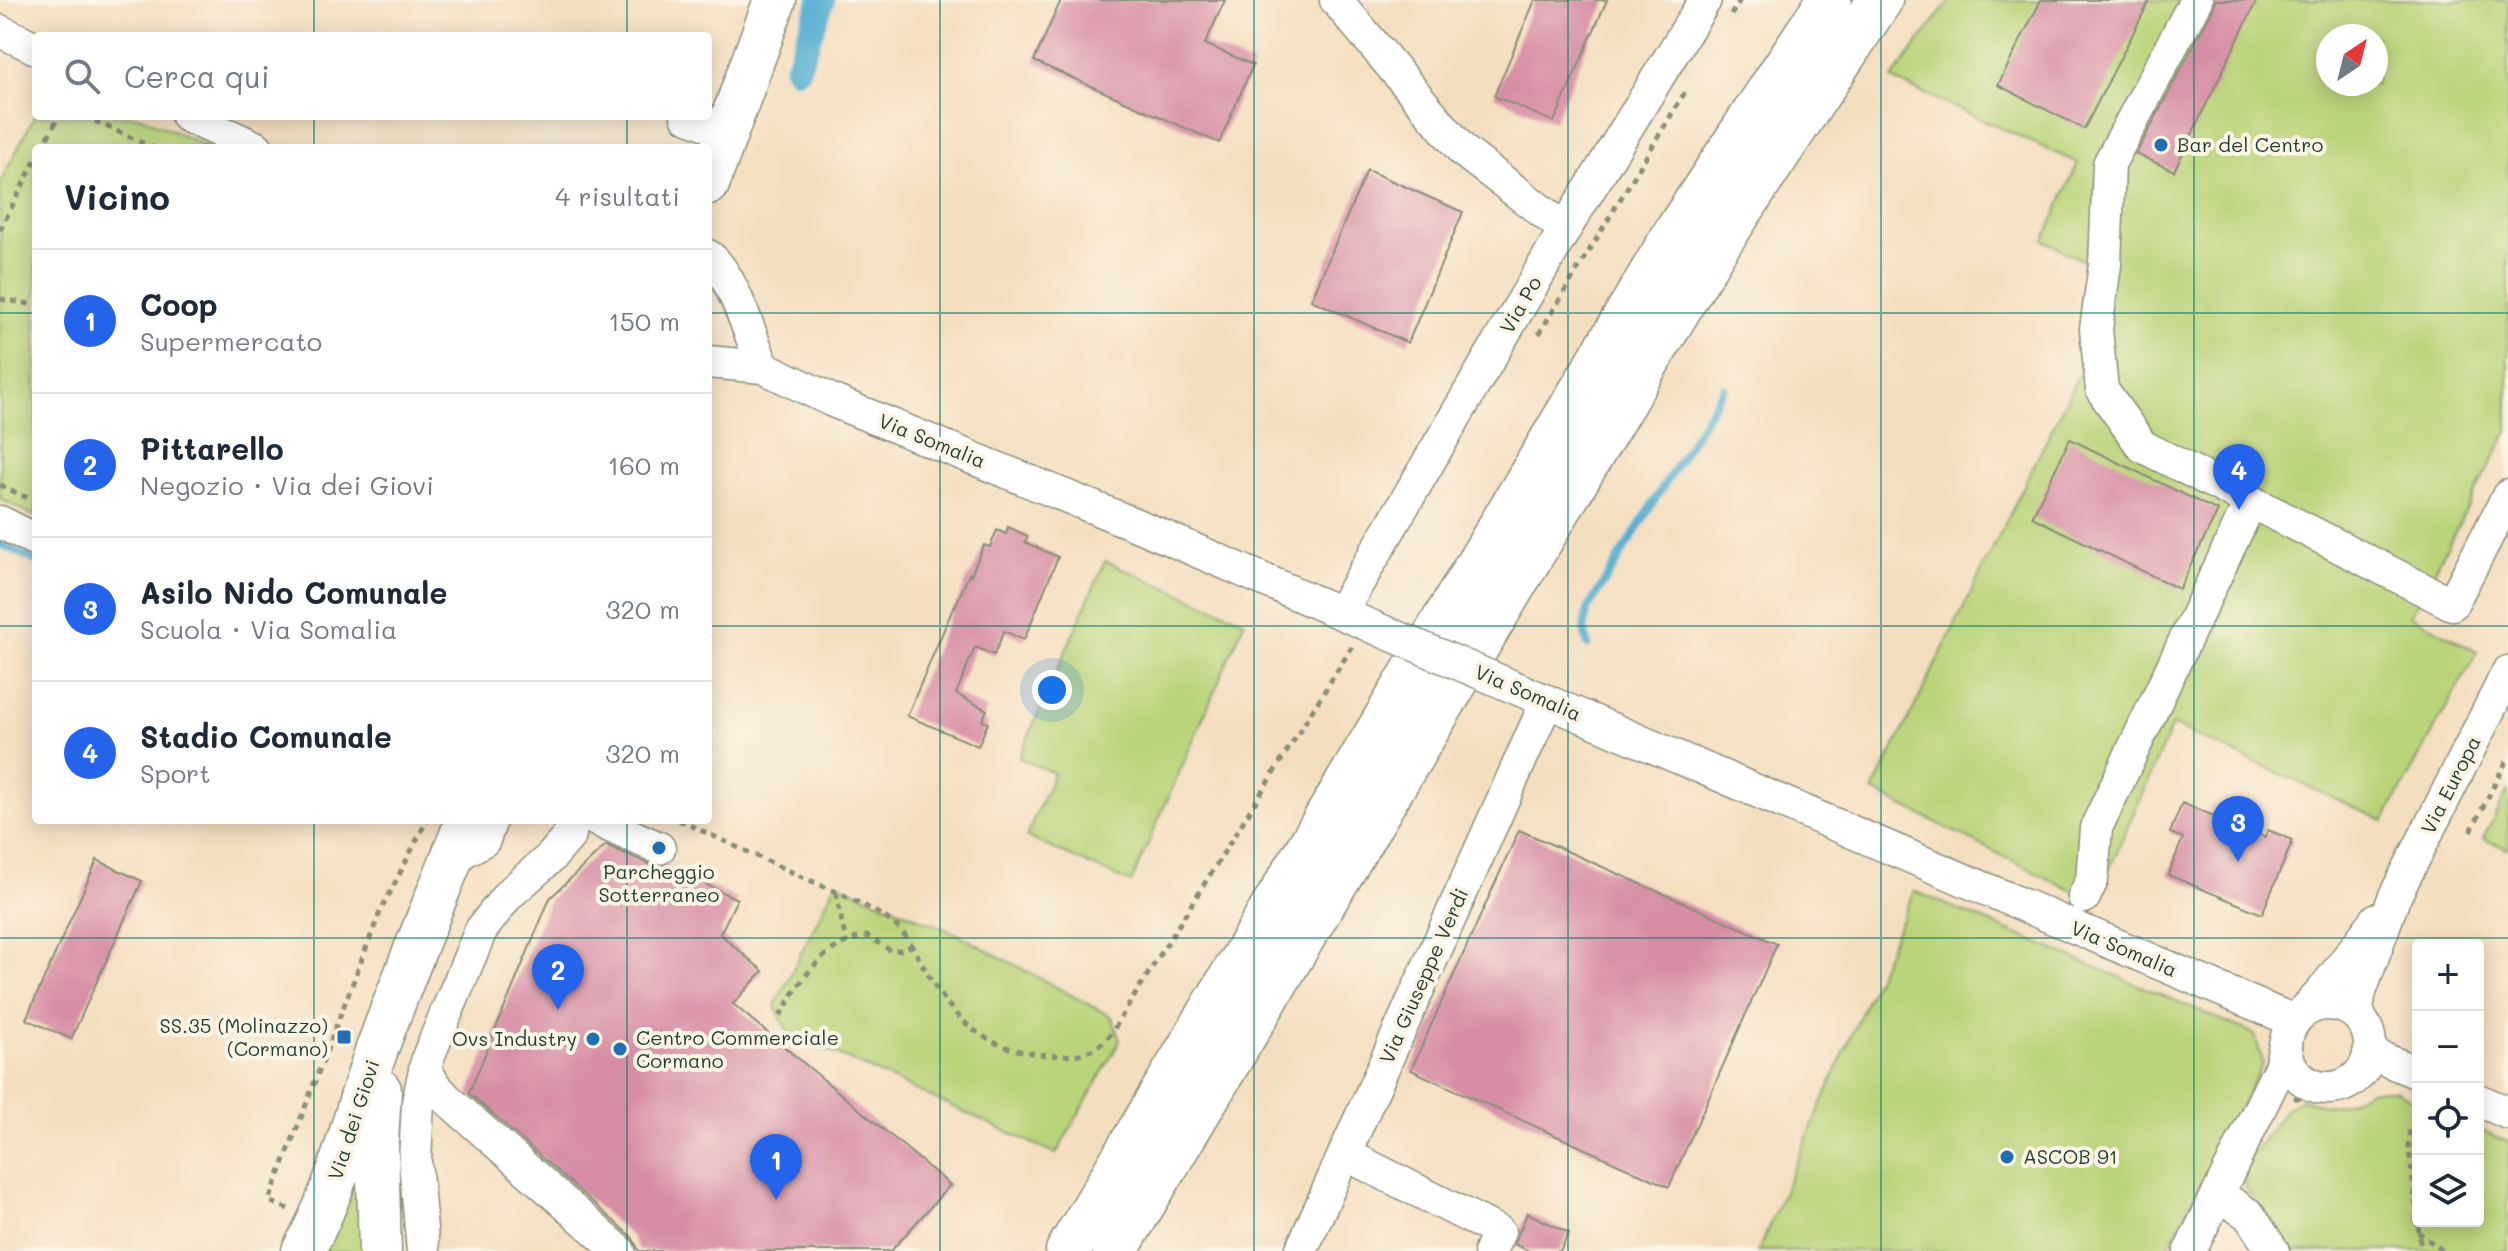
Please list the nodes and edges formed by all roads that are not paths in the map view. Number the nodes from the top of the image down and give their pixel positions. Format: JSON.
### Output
{"nodes":[{"id":1,"x":775,"y":0,"type":"edge"},
{"id":2,"x":1336,"y":0,"type":"edge"},
{"id":3,"x":1705,"y":0,"type":"edge"},
{"id":4,"x":1829,"y":0,"type":"edge"},
{"id":5,"x":1880,"y":0,"type":"edge"},
{"id":6,"x":2196,"y":0,"type":"edge"},
{"id":7,"x":0,"y":31,"type":"edge"},
{"id":8,"x":32,"y":46,"type":"edge"},
{"id":9,"x":196,"y":120,"type":"edge"},
{"id":10,"x":696,"y":120,"type":"edge"},
{"id":11,"x":727,"y":133,"type":"junction"},
{"id":12,"x":248,"y":144,"type":"edge"},
{"id":13,"x":712,"y":173,"type":"edge"},
{"id":14,"x":1565,"y":229,"type":"junction"},
{"id":15,"x":712,"y":259,"type":"edge"},
{"id":16,"x":712,"y":362,"type":"edge"},
{"id":17,"x":763,"y":367,"type":"junction"},
{"id":18,"x":2508,"y":496,"type":"edge"},
{"id":19,"x":2251,"y":501,"type":"junction"},
{"id":20,"x":0,"y":522,"type":"edge"},
{"id":21,"x":32,"y":538,"type":"edge"},
{"id":22,"x":1341,"y":612,"type":"junction"},
{"id":23,"x":2508,"y":672,"type":"edge"},
{"id":24,"x":1535,"y":696,"type":"junction"},
{"id":25,"x":490,"y":824,"type":"edge"},
{"id":26,"x":571,"y":824,"type":"edge"},
{"id":27,"x":605,"y":824,"type":"edge"},
{"id":28,"x":460,"y":839,"type":"edge"},
{"id":29,"x":659,"y":848,"type":"dead end"},
{"id":30,"x":2084,"y":897,"type":"dead end"},
{"id":31,"x":2394,"y":898,"type":"junction"},
{"id":32,"x":401,"y":987,"type":"junction"},
{"id":33,"x":2295,"y":1023,"type":"junction"},
{"id":34,"x":2366,"y":1038,"type":"junction"},
{"id":35,"x":425,"y":1068,"type":"junction"},
{"id":36,"x":2412,"y":1069,"type":"edge"},
{"id":37,"x":2318,"y":1087,"type":"junction"},
{"id":38,"x":2484,"y":1103,"type":"edge"},
{"id":39,"x":2261,"y":1106,"type":"junction"},
{"id":40,"x":2508,"y":1113,"type":"edge"},
{"id":41,"x":1345,"y":1154,"type":"junction"},
{"id":42,"x":2218,"y":1194,"type":"junction"},
{"id":43,"x":2198,"y":1248,"type":"edge"},
{"id":44,"x":303,"y":1251,"type":"edge"},
{"id":45,"x":380,"y":1251,"type":"edge"},
{"id":46,"x":423,"y":1251,"type":"edge"},
{"id":47,"x":619,"y":1251,"type":"edge"},
{"id":48,"x":1068,"y":1251,"type":"edge"},
{"id":49,"x":1115,"y":1251,"type":"edge"},
{"id":50,"x":1301,"y":1251,"type":"edge"},
{"id":51,"x":1490,"y":1251,"type":"edge"},
{"id":52,"x":2273,"y":1251,"type":"edge"}],
"edges":[{"from":1,"to":11,"type":"main road"},
{"from":2,"to":14,"type":"street"},
{"from":3,"to":14,"type":"street","name":"Via Po"},
{"from":4,"to":48,"type":"highway"},
{"from":5,"to":49,"type":"highway"},
{"from":6,"to":19,"type":"street"},
{"from":7,"to":8,"type":"street"},
{"from":9,"to":12,"type":"street"},
{"from":10,"to":11,"type":"street"},
{"from":11,"to":13,"type":"main road"},
{"from":14,"to":22,"type":"street","name":"Via Po"},
{"from":15,"to":17,"type":"street"},
{"from":16,"to":17,"type":"street","name":"Via Somalia"},
{"from":17,"to":22,"type":"street","name":"Via Somalia"},
{"from":18,"to":19,"type":"street"},
{"from":19,"to":30,"type":"street"},
{"from":20,"to":21,"type":"street"},
{"from":22,"to":24,"type":"street","name":"Via Somalia","bridge":true},
{"from":23,"to":31,"type":"street","name":"Via Europa"},
{"from":24,"to":33,"type":"street","name":"Via Somalia"},
{"from":24,"to":41,"type":"street","name":"Via Giuseppe Verdi"},
{"from":25,"to":28,"type":"street"},
{"from":26,"to":35,"type":"street"},
{"from":27,"to":29,"type":"street"},
{"from":28,"to":32,"type":"main road","name":"Via dei Giovi"},
{"from":31,"to":33,"type":"street","name":"Via Europa"},
{"from":31,"to":34,"type":"street","name":"Via Europa"},
{"from":32,"to":44,"type":"main road","name":"Via dei Giovi"},
{"from":32,"to":45,"type":"main road","name":"Via dei Giovi"},
{"from":33,"to":34,"type":"street"},
{"from":33,"to":37,"type":"street"},
{"from":33,"to":39,"type":"street"},
{"from":34,"to":36,"type":"street"},
{"from":34,"to":37,"type":"street"},
{"from":35,"to":46,"type":"street"},
{"from":35,"to":47,"type":"street"},
{"from":37,"to":39,"type":"street"},
{"from":38,"to":40,"type":"street"},
{"from":39,"to":42,"type":"street"},
{"from":41,"to":50,"type":"street","name":"Via Giuseppe Verdi"},
{"from":41,"to":51,"type":"street"},
{"from":42,"to":43,"type":"street"},
{"from":42,"to":52,"type":"street"}]}
